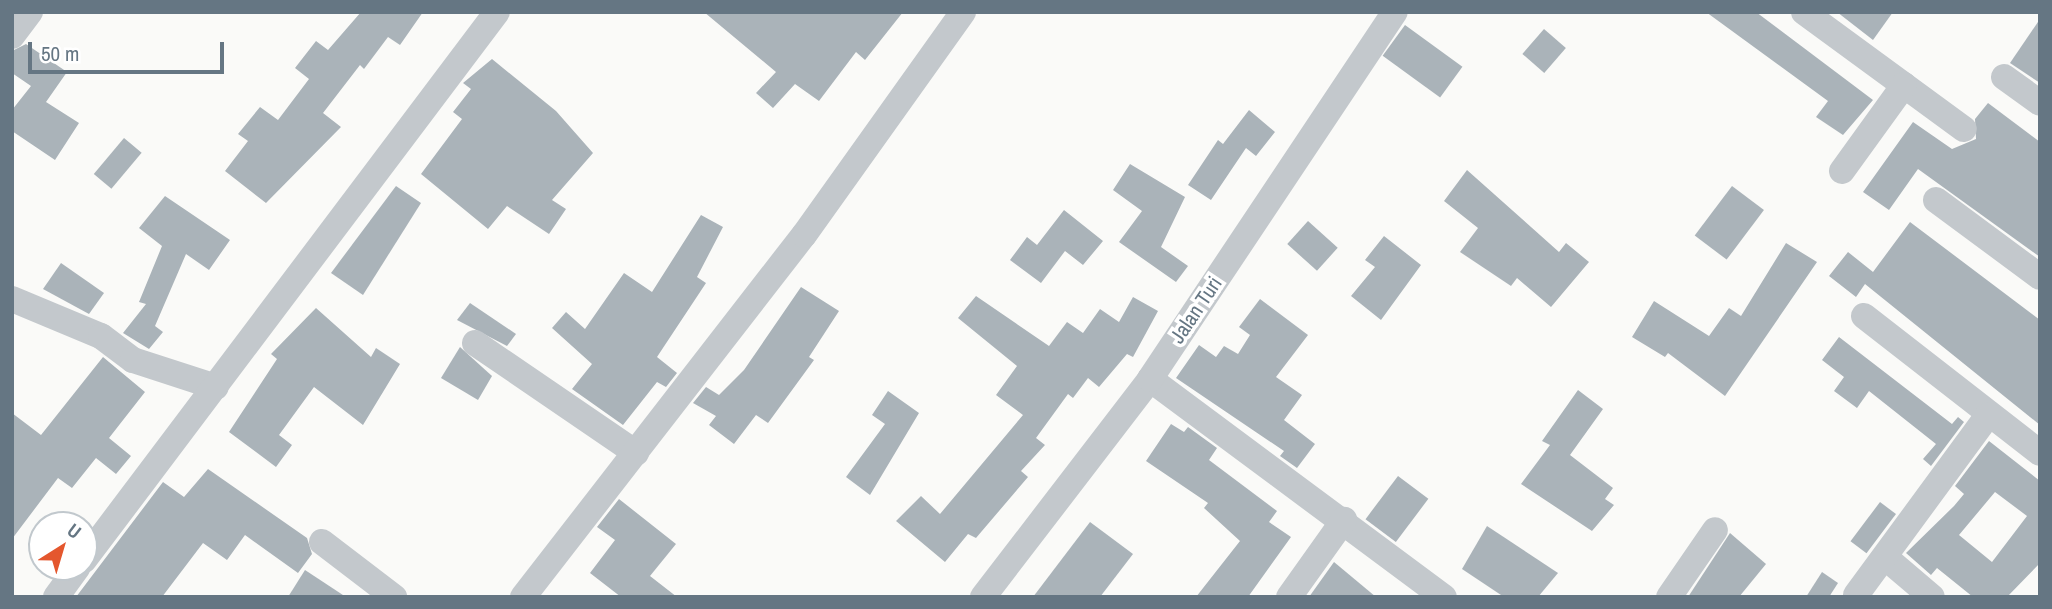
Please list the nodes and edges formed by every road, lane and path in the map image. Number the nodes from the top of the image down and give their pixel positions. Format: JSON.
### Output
{"nodes":[{"id":1,"x":30,"y":12,"type":"edge"},
{"id":2,"x":497,"y":12,"type":"edge"},
{"id":3,"x":963,"y":12,"type":"edge"},
{"id":4,"x":1395,"y":12,"type":"edge"},
{"id":5,"x":1804,"y":12,"type":"edge"},
{"id":6,"x":12,"y":36,"type":"edge"},
{"id":7,"x":2004,"y":77,"type":"dead end"},
{"id":8,"x":1904,"y":85,"type":"junction"},
{"id":9,"x":2040,"y":103,"type":"edge"},
{"id":10,"x":1964,"y":129,"type":"dead end"},
{"id":11,"x":1842,"y":171,"type":"dead end"},
{"id":12,"x":1936,"y":200,"type":"dead end"},
{"id":13,"x":2040,"y":277,"type":"edge"},
{"id":14,"x":12,"y":299,"type":"edge"},
{"id":15,"x":1864,"y":316,"type":"dead end"},
{"id":16,"x":475,"y":343,"type":"dead end"},
{"id":17,"x":1150,"y":379,"type":"junction"},
{"id":18,"x":216,"y":387,"type":"junction"},
{"id":19,"x":1988,"y":415,"type":"junction"},
{"id":20,"x":636,"y":453,"type":"junction"},
{"id":21,"x":2040,"y":453,"type":"edge"},
{"id":22,"x":1344,"y":520,"type":"junction"},
{"id":23,"x":1715,"y":530,"type":"dead end"},
{"id":24,"x":98,"y":542,"type":"edge"},
{"id":25,"x":322,"y":542,"type":"dead end"},
{"id":26,"x":1886,"y":558,"type":"junction"},
{"id":27,"x":68,"y":581,"type":"edge"},
{"id":28,"x":1856,"y":596,"type":"edge"},
{"id":29,"x":56,"y":597,"type":"edge"},
{"id":30,"x":394,"y":597,"type":"edge"},
{"id":31,"x":523,"y":597,"type":"edge"},
{"id":32,"x":983,"y":597,"type":"edge"},
{"id":33,"x":1289,"y":597,"type":"edge"},
{"id":34,"x":1444,"y":597,"type":"edge"},
{"id":35,"x":1670,"y":597,"type":"edge"},
{"id":36,"x":1932,"y":597,"type":"edge"}],
"edges":[{"from":1,"to":6,"type":"street"},
{"from":2,"to":18,"type":"street"},
{"from":3,"to":20,"type":"street"},
{"from":4,"to":17,"type":"street","name":"Jalan Turi"},
{"from":5,"to":8,"type":"street"},
{"from":7,"to":9,"type":"street"},
{"from":8,"to":10,"type":"street"},
{"from":8,"to":11,"type":"street"},
{"from":12,"to":13,"type":"street"},
{"from":14,"to":18,"type":"street"},
{"from":15,"to":19,"type":"street"},
{"from":16,"to":20,"type":"street"},
{"from":17,"to":22,"type":"street"},
{"from":17,"to":32,"type":"street","name":"Jalan Turi"},
{"from":18,"to":24,"type":"street"},
{"from":19,"to":21,"type":"street"},
{"from":19,"to":26,"type":"street"},
{"from":20,"to":31,"type":"street"},
{"from":22,"to":33,"type":"street"},
{"from":22,"to":34,"type":"street"},
{"from":23,"to":35,"type":"street"},
{"from":25,"to":30,"type":"street"},
{"from":26,"to":28,"type":"street"},
{"from":26,"to":36,"type":"street"},
{"from":27,"to":29,"type":"street"}]}
